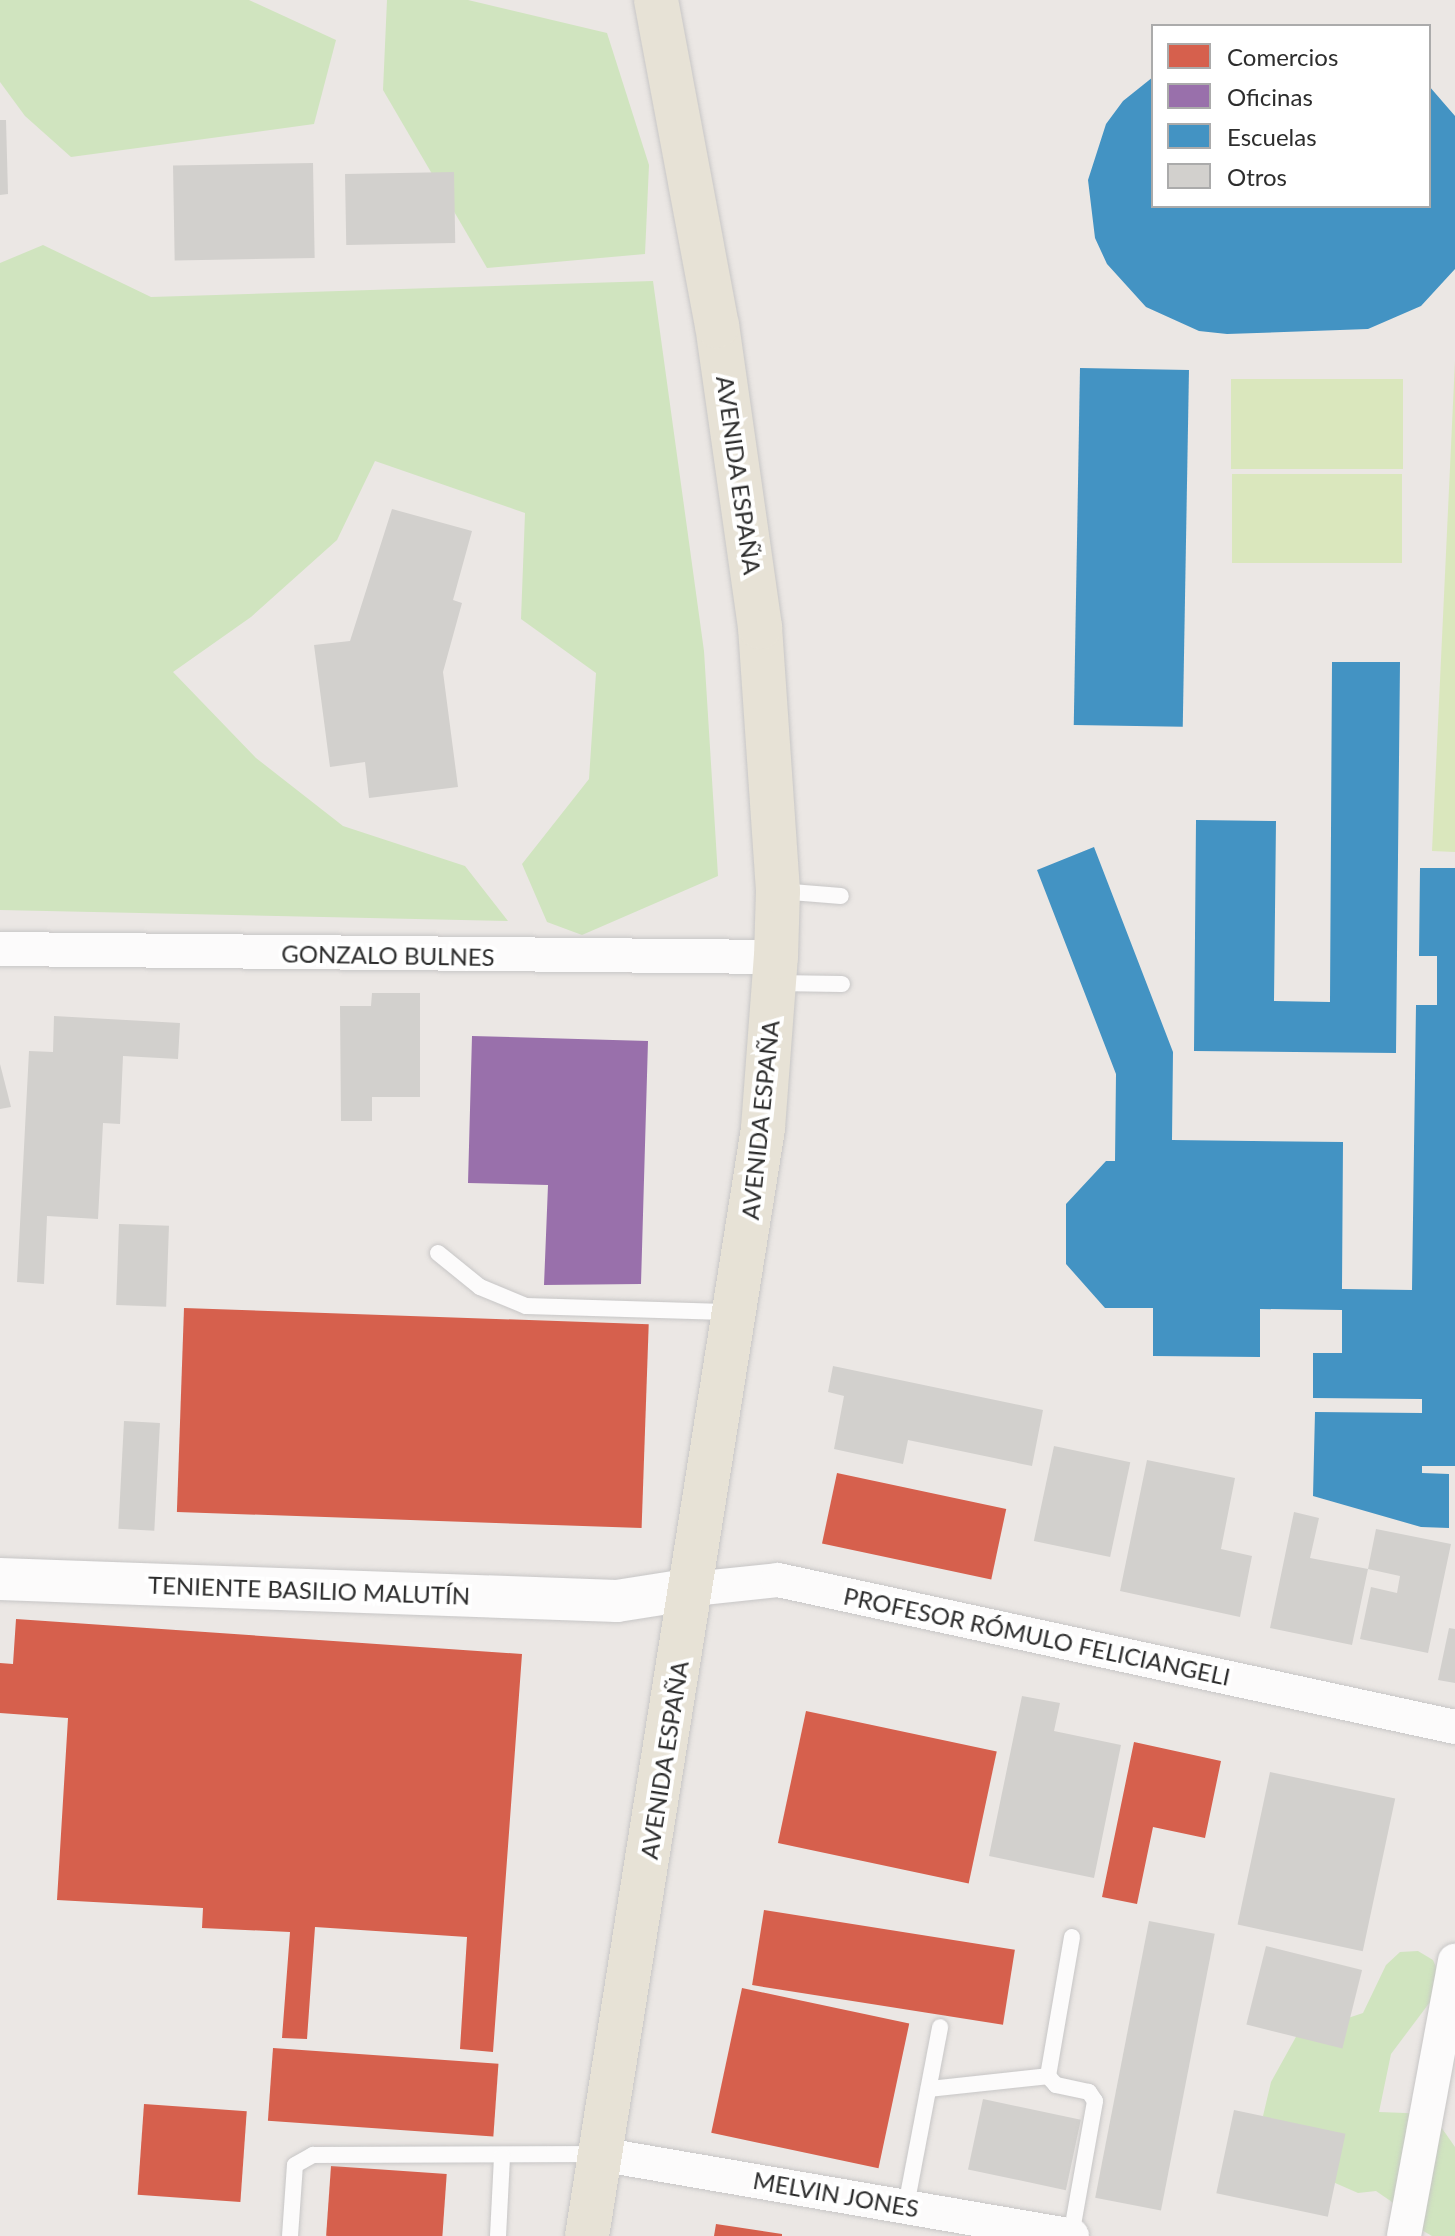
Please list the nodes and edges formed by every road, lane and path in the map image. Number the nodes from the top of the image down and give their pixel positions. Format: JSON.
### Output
{"nodes":[{"id":1,"x":656,"y":0,"type":"edge"},
{"id":2,"x":778,"y":891,"type":"junction"},
{"id":3,"x":841,"y":896,"type":"dead end"},
{"id":4,"x":0,"y":949,"type":"edge"},
{"id":5,"x":775,"y":970,"type":"junction"},
{"id":6,"x":842,"y":984,"type":"dead end"},
{"id":7,"x":438,"y":1253,"type":"dead end"},
{"id":8,"x":735,"y":1312,"type":"junction"},
{"id":9,"x":0,"y":1579,"type":"edge"},
{"id":10,"x":693,"y":1589,"type":"junction"},
{"id":11,"x":617,"y":1601,"type":"joint"},
{"id":12,"x":1455,"y":1727,"type":"edge"},
{"id":13,"x":1072,"y":1937,"type":"dead end"},
{"id":14,"x":1455,"y":1961,"type":"edge"},
{"id":15,"x":940,"y":2027,"type":"dead end"},
{"id":16,"x":1048,"y":2076,"type":"junction"},
{"id":17,"x":929,"y":2089,"type":"junction"},
{"id":18,"x":599,"y":2154,"type":"junction"},
{"id":19,"x":502,"y":2156,"type":"junction"},
{"id":20,"x":906,"y":2206,"type":"junction"},
{"id":21,"x":290,"y":2236,"type":"edge"},
{"id":22,"x":498,"y":2236,"type":"edge"},
{"id":23,"x":587,"y":2236,"type":"edge"},
{"id":24,"x":1071,"y":2236,"type":"edge"},
{"id":25,"x":1404,"y":2236,"type":"edge"}],
"edges":[{"from":1,"to":2,"type":"main road","name":"AVENIDA ESPAÑA"},
{"from":2,"to":3,"type":"lane"},
{"from":2,"to":5,"type":"main road","name":"AVENIDA ESPAÑA"},
{"from":4,"to":5,"type":"street","name":"GONZALO BULNES"},
{"from":5,"to":6,"type":"lane"},
{"from":5,"to":8,"type":"main road","name":"AVENIDA ESPAÑA"},
{"from":7,"to":8,"type":"lane"},
{"from":8,"to":10,"type":"main road","name":"AVENIDA ESPAÑA"},
{"from":9,"to":11,"type":"street","name":"TENIENTE BASILIO MALUTÍN"},
{"from":10,"to":11,"type":"street","name":"PROFESOR RÓMULO FELICIANGELI"},
{"from":10,"to":12,"type":"street","name":"PROFESOR RÓMULO FELICIANGELI"},
{"from":10,"to":18,"type":"main road","name":"AVENIDA ESPAÑA"},
{"from":13,"to":16,"type":"lane"},
{"from":14,"to":25,"type":"street"},
{"from":15,"to":17,"type":"lane"},
{"from":16,"to":17,"type":"lane"},
{"from":16,"to":24,"type":"lane"},
{"from":17,"to":20,"type":"lane"},
{"from":18,"to":19,"type":"lane"},
{"from":18,"to":20,"type":"street","name":"MELVIN JONES"},
{"from":18,"to":23,"type":"main road","name":"AVENIDA ESPAÑA"},
{"from":19,"to":21,"type":"lane"},
{"from":19,"to":22,"type":"lane"},
{"from":20,"to":24,"type":"street","name":"MELVIN JONES"}]}
